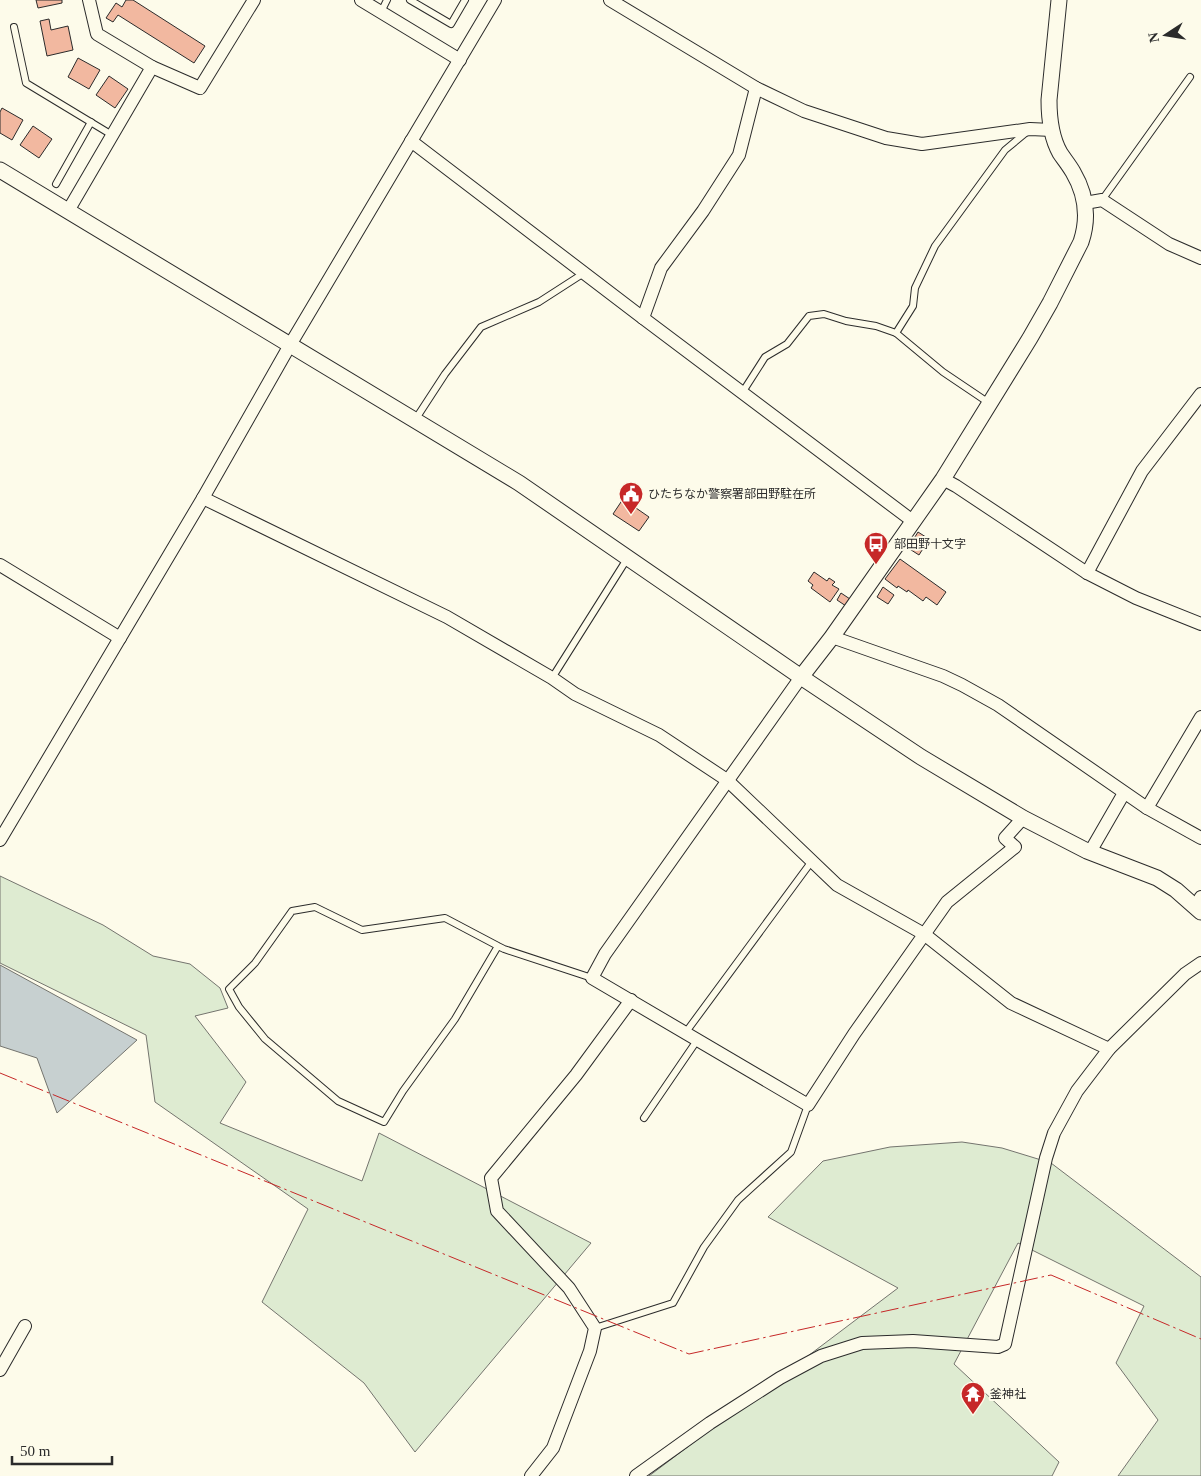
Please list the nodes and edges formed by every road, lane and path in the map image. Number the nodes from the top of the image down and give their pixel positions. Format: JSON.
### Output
{"nodes":[{"id":1,"x":90,"y":0,"type":"edge"},
{"id":2,"x":254,"y":0,"type":"edge"},
{"id":3,"x":361,"y":0,"type":"edge"},
{"id":4,"x":387,"y":0,"type":"edge"},
{"id":5,"x":410,"y":0,"type":"edge"},
{"id":6,"x":465,"y":0,"type":"edge"},
{"id":7,"x":495,"y":0,"type":"edge"},
{"id":8,"x":610,"y":0,"type":"edge"},
{"id":9,"x":1058,"y":0,"type":"edge"},
{"id":10,"x":381,"y":12,"type":"junction"},
{"id":11,"x":14,"y":27,"type":"dead end"},
{"id":12,"x":460,"y":60,"type":"junction"},
{"id":13,"x":152,"y":67,"type":"junction"},
{"id":14,"x":1190,"y":77,"type":"dead end"},
{"id":15,"x":756,"y":88,"type":"junction"},
{"id":16,"x":91,"y":122,"type":"junction"},
{"id":17,"x":1030,"y":129,"type":"junction"},
{"id":18,"x":1052,"y":130,"type":"junction"},
{"id":19,"x":112,"y":136,"type":"junction"},
{"id":20,"x":410,"y":141,"type":"junction"},
{"id":21,"x":0,"y":170,"type":"edge"},
{"id":22,"x":56,"y":184,"type":"dead end"},
{"id":23,"x":1102,"y":200,"type":"junction"},
{"id":24,"x":1085,"y":203,"type":"junction"},
{"id":25,"x":68,"y":211,"type":"junction"},
{"id":26,"x":1201,"y":258,"type":"edge"},
{"id":27,"x":584,"y":273,"type":"junction"},
{"id":28,"x":643,"y":318,"type":"junction"},
{"id":29,"x":896,"y":333,"type":"junction"},
{"id":30,"x":290,"y":344,"type":"junction"},
{"id":31,"x":742,"y":393,"type":"junction"},
{"id":32,"x":1201,"y":394,"type":"edge"},
{"id":33,"x":989,"y":403,"type":"junction"},
{"id":34,"x":415,"y":420,"type":"junction"},
{"id":35,"x":943,"y":479,"type":"junction"},
{"id":36,"x":202,"y":498,"type":"junction"},
{"id":37,"x":914,"y":522,"type":"junction"},
{"id":38,"x":628,"y":558,"type":"junction"},
{"id":39,"x":0,"y":565,"type":"edge"},
{"id":40,"x":1087,"y":573,"type":"junction"},
{"id":41,"x":1201,"y":624,"type":"edge"},
{"id":42,"x":832,"y":637,"type":"junction"},
{"id":43,"x":120,"y":638,"type":"junction"},
{"id":44,"x":801,"y":677,"type":"junction"},
{"id":45,"x":552,"y":678,"type":"junction"},
{"id":46,"x":1201,"y":717,"type":"edge"},
{"id":47,"x":727,"y":780,"type":"junction"},
{"id":48,"x":1124,"y":793,"type":"junction"},
{"id":49,"x":1147,"y":808,"type":"junction"},
{"id":50,"x":1022,"y":818,"type":"junction"},
{"id":51,"x":1201,"y":838,"type":"edge"},
{"id":52,"x":0,"y":840,"type":"edge"},
{"id":53,"x":1090,"y":852,"type":"junction"},
{"id":54,"x":812,"y":861,"type":"junction"},
{"id":55,"x":1199,"y":905,"type":"edge"},
{"id":56,"x":924,"y":934,"type":"junction"},
{"id":57,"x":498,"y":946,"type":"junction"},
{"id":58,"x":1201,"y":963,"type":"edge"},
{"id":59,"x":592,"y":978,"type":"junction"},
{"id":60,"x":631,"y":1000,"type":"junction"},
{"id":61,"x":686,"y":1032,"type":"junction"},
{"id":62,"x":698,"y":1039,"type":"junction"},
{"id":63,"x":1109,"y":1049,"type":"junction"},
{"id":64,"x":808,"y":1105,"type":"junction"},
{"id":65,"x":644,"y":1118,"type":"dead end"},
{"id":66,"x":25,"y":1326,"type":"dead end"},
{"id":67,"x":595,"y":1328,"type":"junction"},
{"id":68,"x":0,"y":1370,"type":"edge"},
{"id":69,"x":531,"y":1476,"type":"edge"},
{"id":70,"x":636,"y":1476,"type":"edge"}],
"edges":[{"from":1,"to":13,"type":"street"},
{"from":2,"to":13,"type":"street"},
{"from":3,"to":10,"type":"street"},
{"from":4,"to":10,"type":"lane"},
{"from":5,"to":6,"type":"lane"},
{"from":7,"to":12,"type":"street"},
{"from":8,"to":15,"type":"street"},
{"from":9,"to":18,"type":"street"},
{"from":10,"to":12,"type":"street"},
{"from":11,"to":16,"type":"lane"},
{"from":12,"to":20,"type":"street"},
{"from":13,"to":19,"type":"street"},
{"from":14,"to":23,"type":"lane"},
{"from":15,"to":17,"type":"street"},
{"from":15,"to":28,"type":"street"},
{"from":16,"to":19,"type":"lane"},
{"from":16,"to":22,"type":"lane"},
{"from":17,"to":18,"type":"street"},
{"from":17,"to":29,"type":"lane"},
{"from":18,"to":24,"type":"street"},
{"from":19,"to":25,"type":"street"},
{"from":20,"to":27,"type":"street"},
{"from":20,"to":30,"type":"street"},
{"from":21,"to":25,"type":"street"},
{"from":23,"to":24,"type":"street"},
{"from":23,"to":26,"type":"street"},
{"from":24,"to":33,"type":"street"},
{"from":25,"to":30,"type":"street"},
{"from":27,"to":28,"type":"street"},
{"from":27,"to":34,"type":"lane"},
{"from":28,"to":31,"type":"street"},
{"from":29,"to":31,"type":"lane"},
{"from":29,"to":33,"type":"lane"},
{"from":30,"to":34,"type":"street"},
{"from":30,"to":36,"type":"street"},
{"from":31,"to":37,"type":"street"},
{"from":32,"to":40,"type":"street"},
{"from":33,"to":35,"type":"street"},
{"from":34,"to":38,"type":"street"},
{"from":35,"to":37,"type":"street"},
{"from":35,"to":40,"type":"street"},
{"from":36,"to":43,"type":"street"},
{"from":36,"to":45,"type":"street"},
{"from":37,"to":42,"type":"street"},
{"from":38,"to":44,"type":"street"},
{"from":38,"to":45,"type":"lane"},
{"from":39,"to":43,"type":"street"},
{"from":40,"to":41,"type":"street"},
{"from":42,"to":44,"type":"street"},
{"from":42,"to":48,"type":"street"},
{"from":43,"to":52,"type":"street"},
{"from":44,"to":47,"type":"street"},
{"from":44,"to":50,"type":"street"},
{"from":45,"to":47,"type":"street"},
{"from":46,"to":49,"type":"street"},
{"from":47,"to":54,"type":"street"},
{"from":47,"to":59,"type":"street"},
{"from":48,"to":49,"type":"street"},
{"from":48,"to":53,"type":"street"},
{"from":49,"to":51,"type":"street"},
{"from":50,"to":53,"type":"street"},
{"from":50,"to":56,"type":"street"},
{"from":53,"to":55,"type":"street"},
{"from":54,"to":56,"type":"street"},
{"from":54,"to":61,"type":"lane"},
{"from":56,"to":63,"type":"street"},
{"from":56,"to":64,"type":"street"},
{"from":57,"to":57,"type":"lane"},
{"from":57,"to":59,"type":"lane"},
{"from":58,"to":63,"type":"street"},
{"from":59,"to":60,"type":"street"},
{"from":60,"to":61,"type":"street"},
{"from":60,"to":67,"type":"street"},
{"from":61,"to":62,"type":"street"},
{"from":62,"to":64,"type":"street"},
{"from":62,"to":65,"type":"lane"},
{"from":63,"to":70,"type":"street"},
{"from":64,"to":67,"type":"lane"},
{"from":66,"to":68,"type":"street"},
{"from":67,"to":69,"type":"street"}]}
